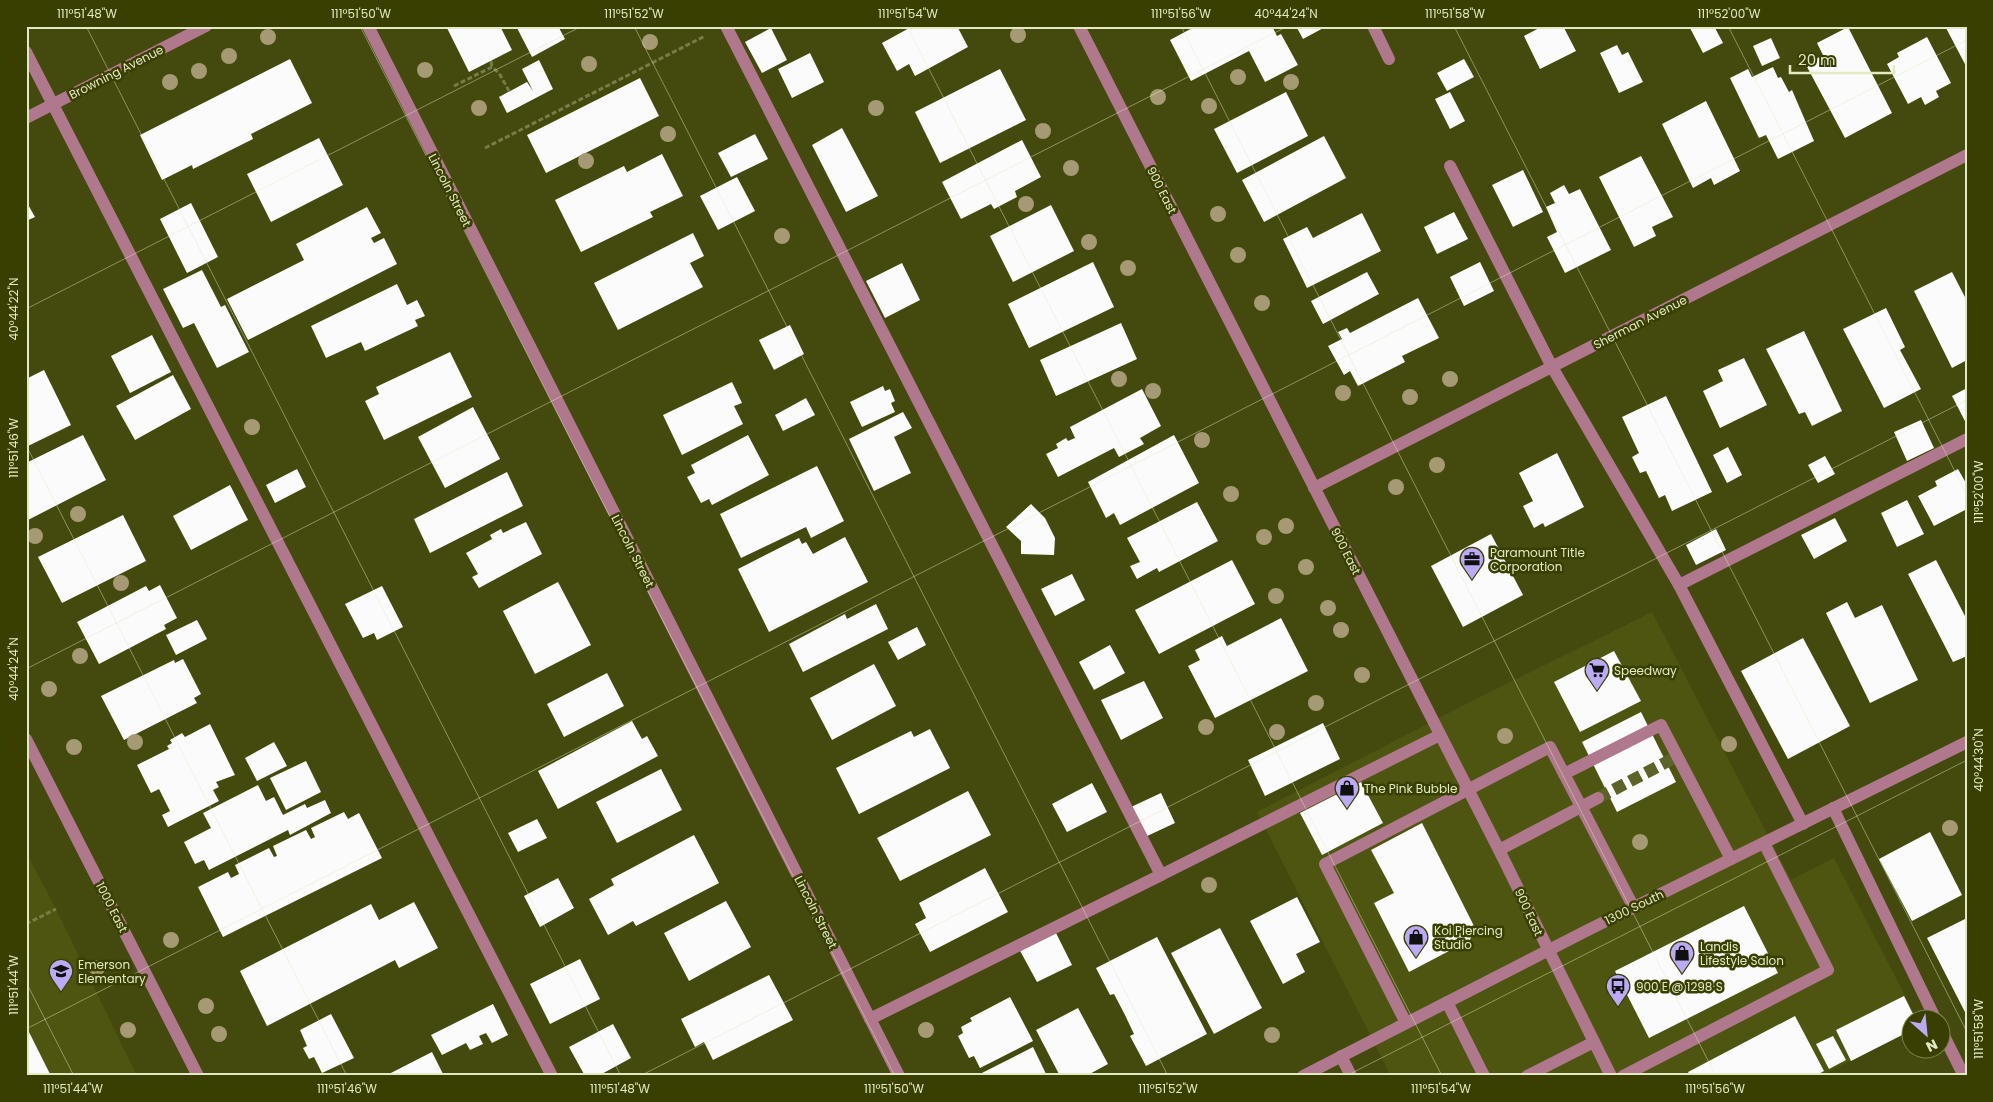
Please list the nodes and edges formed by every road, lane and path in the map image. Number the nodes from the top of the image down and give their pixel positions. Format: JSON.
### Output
{"nodes":[{"id":1,"x":206,"y":26,"type":"edge"},
{"id":2,"x":368,"y":26,"type":"edge"},
{"id":3,"x":726,"y":26,"type":"edge"},
{"id":4,"x":1373,"y":26,"type":"edge"},
{"id":5,"x":1083,"y":28,"type":"edge"},
{"id":6,"x":707,"y":35,"type":"dead end"},
{"id":7,"x":26,"y":52,"type":"edge"},
{"id":8,"x":1390,"y":59,"type":"dead end"},
{"id":9,"x":491,"y":61,"type":"dead end"},
{"id":10,"x":492,"y":67,"type":"junction"},
{"id":11,"x":454,"y":86,"type":"dead end"},
{"id":12,"x":510,"y":92,"type":"dead end"},
{"id":13,"x":53,"y":105,"type":"junction"},
{"id":14,"x":26,"y":118,"type":"edge"},
{"id":15,"x":485,"y":148,"type":"dead end"},
{"id":16,"x":1967,"y":155,"type":"edge"},
{"id":17,"x":1450,"y":166,"type":"dead end"},
{"id":18,"x":1552,"y":367,"type":"junction"},
{"id":19,"x":1967,"y":439,"type":"edge"},
{"id":20,"x":1314,"y":488,"type":"junction"},
{"id":21,"x":1679,"y":585,"type":"junction"},
{"id":22,"x":1440,"y":735,"type":"junction"},
{"id":23,"x":26,"y":739,"type":"edge"},
{"id":24,"x":1967,"y":742,"type":"edge"},
{"id":25,"x":1564,"y":774,"type":"junction"},
{"id":26,"x":1468,"y":790,"type":"junction"},
{"id":27,"x":1598,"y":798,"type":"tunnel mouth"},
{"id":28,"x":1582,"y":808,"type":"junction"},
{"id":29,"x":1833,"y":808,"type":"junction"},
{"id":30,"x":1803,"y":824,"type":"junction"},
{"id":31,"x":1764,"y":843,"type":"junction"},
{"id":32,"x":1499,"y":850,"type":"junction"},
{"id":33,"x":1731,"y":859,"type":"junction"},
{"id":34,"x":1161,"y":875,"type":"junction"},
{"id":35,"x":1634,"y":908,"type":"junction"},
{"id":36,"x":56,"y":909,"type":"dead end"},
{"id":37,"x":26,"y":924,"type":"edge"},
{"id":38,"x":1547,"y":951,"type":"junction"},
{"id":39,"x":1447,"y":1002,"type":"junction"},
{"id":40,"x":1931,"y":1010,"type":"edge"},
{"id":41,"x":870,"y":1019,"type":"junction"},
{"id":42,"x":1406,"y":1023,"type":"junction"},
{"id":43,"x":1594,"y":1042,"type":"junction"},
{"id":44,"x":1950,"y":1048,"type":"edge"},
{"id":45,"x":1341,"y":1056,"type":"junction"},
{"id":46,"x":198,"y":1076,"type":"edge"},
{"id":47,"x":552,"y":1076,"type":"edge"},
{"id":48,"x":899,"y":1076,"type":"edge"},
{"id":49,"x":1302,"y":1076,"type":"edge"},
{"id":50,"x":1351,"y":1076,"type":"edge"},
{"id":51,"x":1484,"y":1076,"type":"edge"},
{"id":52,"x":1527,"y":1076,"type":"edge"},
{"id":53,"x":1611,"y":1076,"type":"edge"},
{"id":54,"x":1622,"y":1076,"type":"edge"},
{"id":55,"x":1964,"y":1076,"type":"edge"}],
"edges":[{"from":1,"to":13,"type":"street","name":"Browning Avenue"},
{"from":2,"to":41,"type":"street","name":"Lincoln Street"},
{"from":3,"to":34,"type":"street"},
{"from":4,"to":8,"type":"street"},
{"from":5,"to":20,"type":"street","name":"900 East"},
{"from":6,"to":15,"type":"path"},
{"from":7,"to":13,"type":"street"},
{"from":9,"to":10,"type":"path"},
{"from":10,"to":11,"type":"path"},
{"from":10,"to":12,"type":"path"},
{"from":13,"to":14,"type":"street","name":"Browning Avenue"},
{"from":13,"to":47,"type":"street"},
{"from":16,"to":18,"type":"street","name":"Sherman Avenue"},
{"from":17,"to":18,"type":"street"},
{"from":18,"to":20,"type":"street","name":"Sherman Avenue"},
{"from":18,"to":21,"type":"street"},
{"from":19,"to":21,"type":"street"},
{"from":20,"to":22,"type":"street","name":"900 East"},
{"from":21,"to":30,"type":"street"},
{"from":22,"to":26,"type":"street","name":"900 East"},
{"from":22,"to":34,"type":"street"},
{"from":23,"to":46,"type":"street","name":"1000 East"},
{"from":24,"to":29,"type":"street","name":"1300 South"},
{"from":25,"to":26,"type":"street"},
{"from":25,"to":28,"type":"street"},
{"from":25,"to":33,"type":"street"},
{"from":26,"to":32,"type":"street","name":"900 East"},
{"from":26,"to":42,"type":"street"},
{"from":27,"to":28,"type":"street"},
{"from":28,"to":32,"type":"street"},
{"from":28,"to":35,"type":"street"},
{"from":29,"to":30,"type":"street","name":"1300 South"},
{"from":29,"to":40,"type":"street"},
{"from":30,"to":31,"type":"street","name":"1300 South"},
{"from":31,"to":33,"type":"street","name":"1300 South"},
{"from":31,"to":54,"type":"street"},
{"from":32,"to":38,"type":"street","name":"900 East"},
{"from":33,"to":35,"type":"street","name":"1300 South"},
{"from":34,"to":41,"type":"street"},
{"from":35,"to":38,"type":"street","name":"1300 South"},
{"from":36,"to":37,"type":"path"},
{"from":38,"to":39,"type":"street","name":"1300 South"},
{"from":38,"to":43,"type":"street","name":"900 East"},
{"from":39,"to":42,"type":"street","name":"1300 South"},
{"from":39,"to":51,"type":"street"},
{"from":41,"to":48,"type":"street","name":"Lincoln Street"},
{"from":42,"to":45,"type":"street","name":"1300 South"},
{"from":43,"to":52,"type":"street"},
{"from":43,"to":53,"type":"street","name":"900 East"},
{"from":44,"to":55,"type":"street"},
{"from":45,"to":49,"type":"street","name":"1300 South"},
{"from":45,"to":50,"type":"street"}]}
